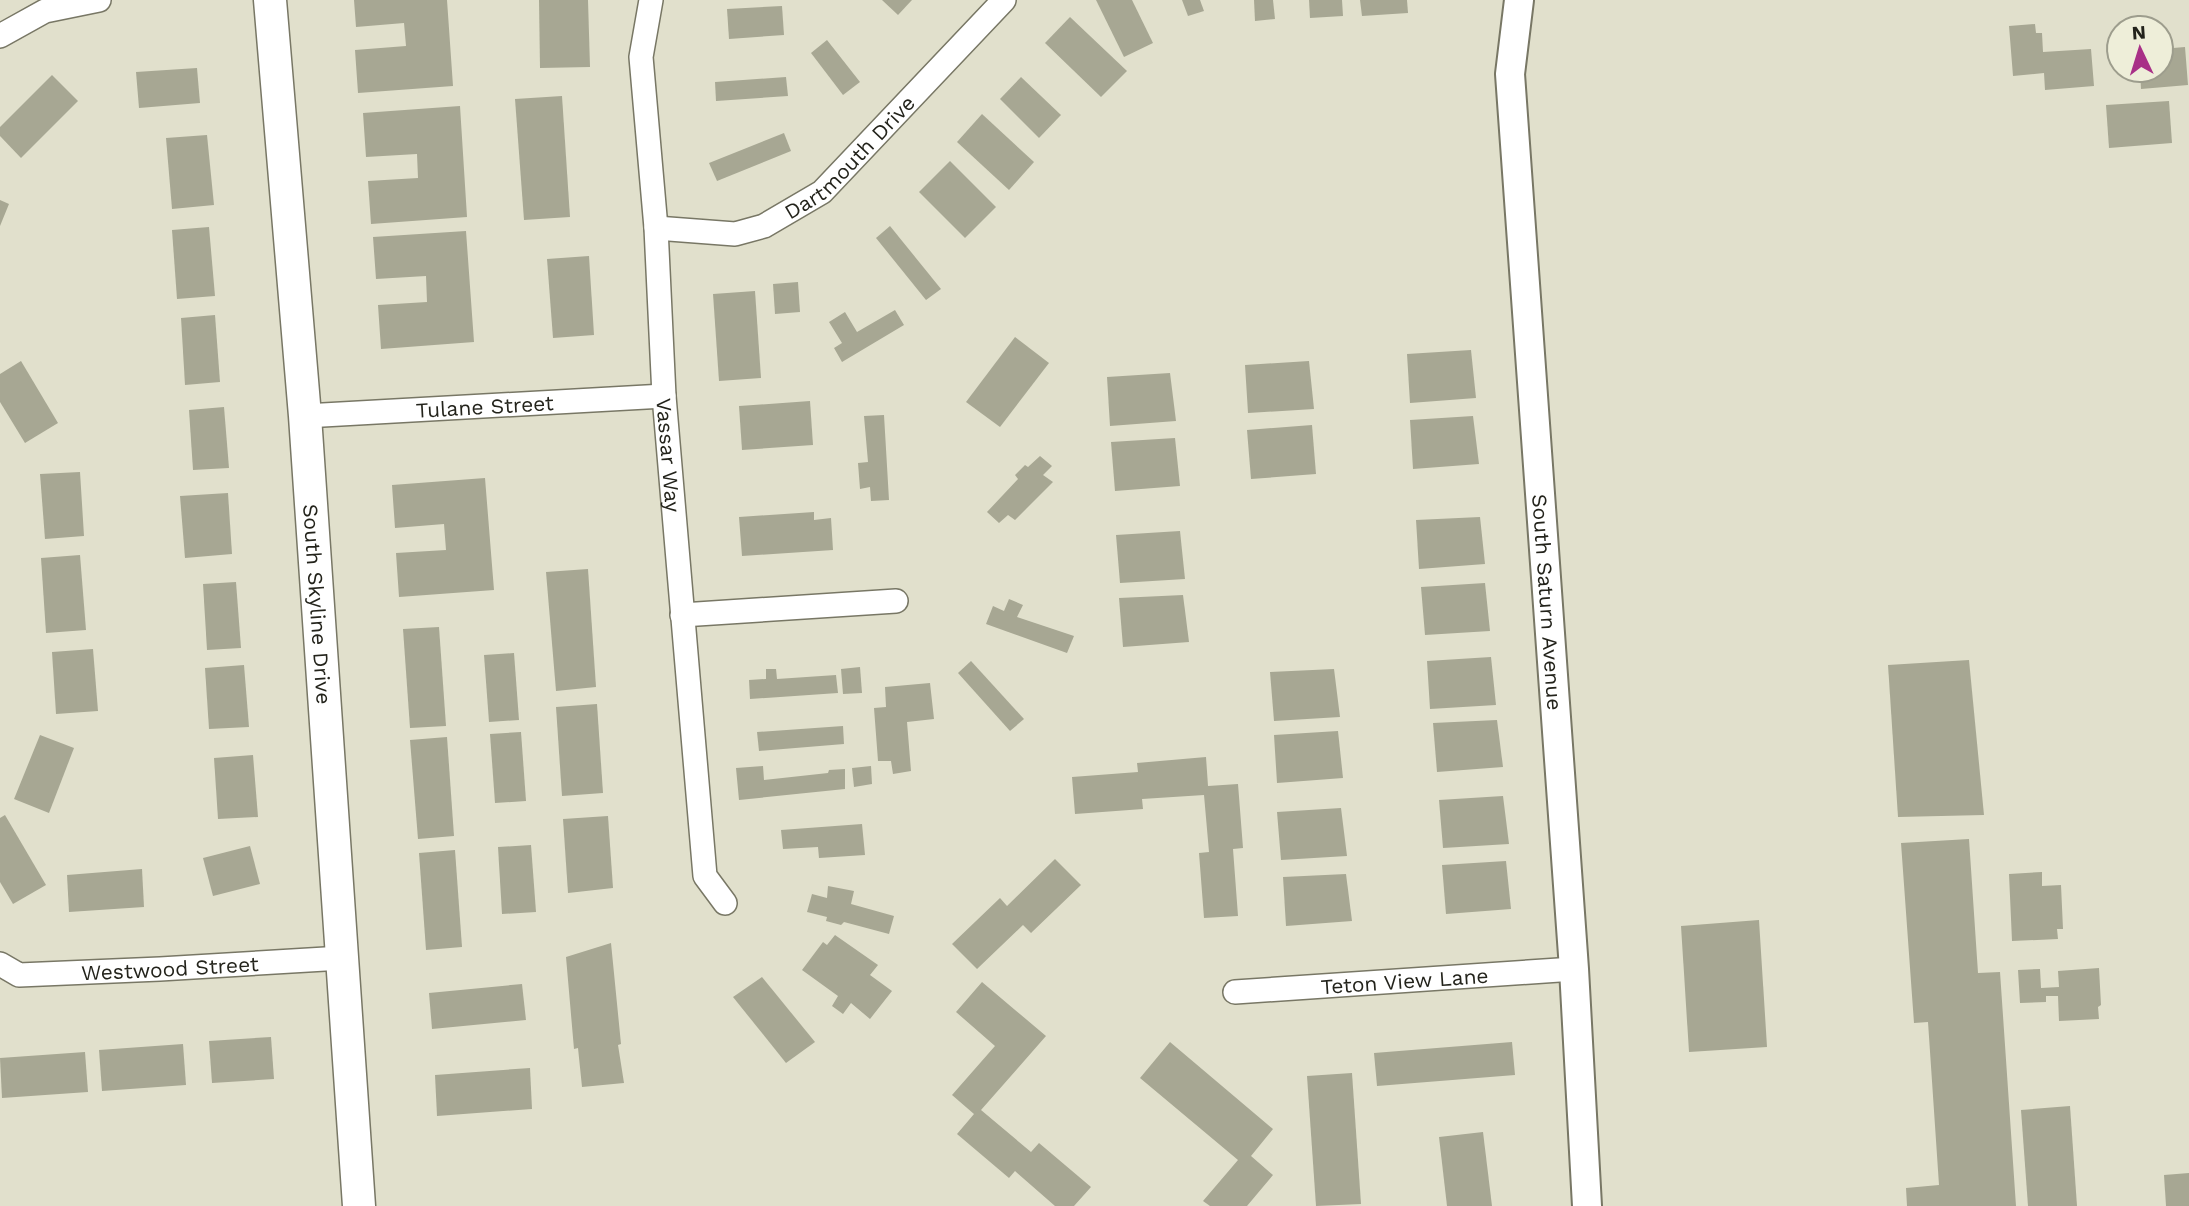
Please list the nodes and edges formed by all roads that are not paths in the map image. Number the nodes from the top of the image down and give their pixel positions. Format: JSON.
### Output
{"nodes":[{"id":1,"x":99,"y":0,"type":"edge"},
{"id":2,"x":270,"y":0,"type":"edge"},
{"id":3,"x":651,"y":0,"type":"edge"},
{"id":4,"x":1004,"y":0,"type":"edge"},
{"id":5,"x":1519,"y":0,"type":"edge"},
{"id":6,"x":0,"y":36,"type":"edge"},
{"id":7,"x":656,"y":228,"type":"junction"},
{"id":8,"x":664,"y":396,"type":"junction"},
{"id":9,"x":305,"y":416,"type":"junction"},
{"id":10,"x":896,"y":601,"type":"dead end"},
{"id":11,"x":682,"y":615,"type":"junction"},
{"id":12,"x":725,"y":903,"type":"dead end"},
{"id":13,"x":342,"y":958,"type":"junction"},
{"id":14,"x":0,"y":964,"type":"edge"},
{"id":15,"x":1574,"y":968,"type":"junction"},
{"id":16,"x":1235,"y":992,"type":"dead end"},
{"id":17,"x":359,"y":1206,"type":"edge"},
{"id":18,"x":1587,"y":1206,"type":"edge"}],
"edges":[{"from":1,"to":6,"type":"street"},
{"from":2,"to":9,"type":"main road","name":"South Skyline Drive"},
{"from":3,"to":7,"type":"street","name":"Vassar Way"},
{"from":4,"to":7,"type":"street","name":"Dartmouth Drive"},
{"from":5,"to":15,"type":"street","name":"South Saturn Avenue"},
{"from":7,"to":8,"type":"street","name":"Vassar Way"},
{"from":8,"to":9,"type":"street","name":"Tulane Street"},
{"from":8,"to":11,"type":"street","name":"Vassar Way"},
{"from":9,"to":13,"type":"main road","name":"South Skyline Drive"},
{"from":10,"to":11,"type":"street"},
{"from":11,"to":12,"type":"street","name":"Vassar Way"},
{"from":13,"to":14,"type":"street","name":"Westwood Street"},
{"from":13,"to":17,"type":"main road","name":"South Skyline Drive"},
{"from":15,"to":16,"type":"street","name":"Teton View Lane"},
{"from":15,"to":18,"type":"street","name":"South Saturn Avenue"}]}
